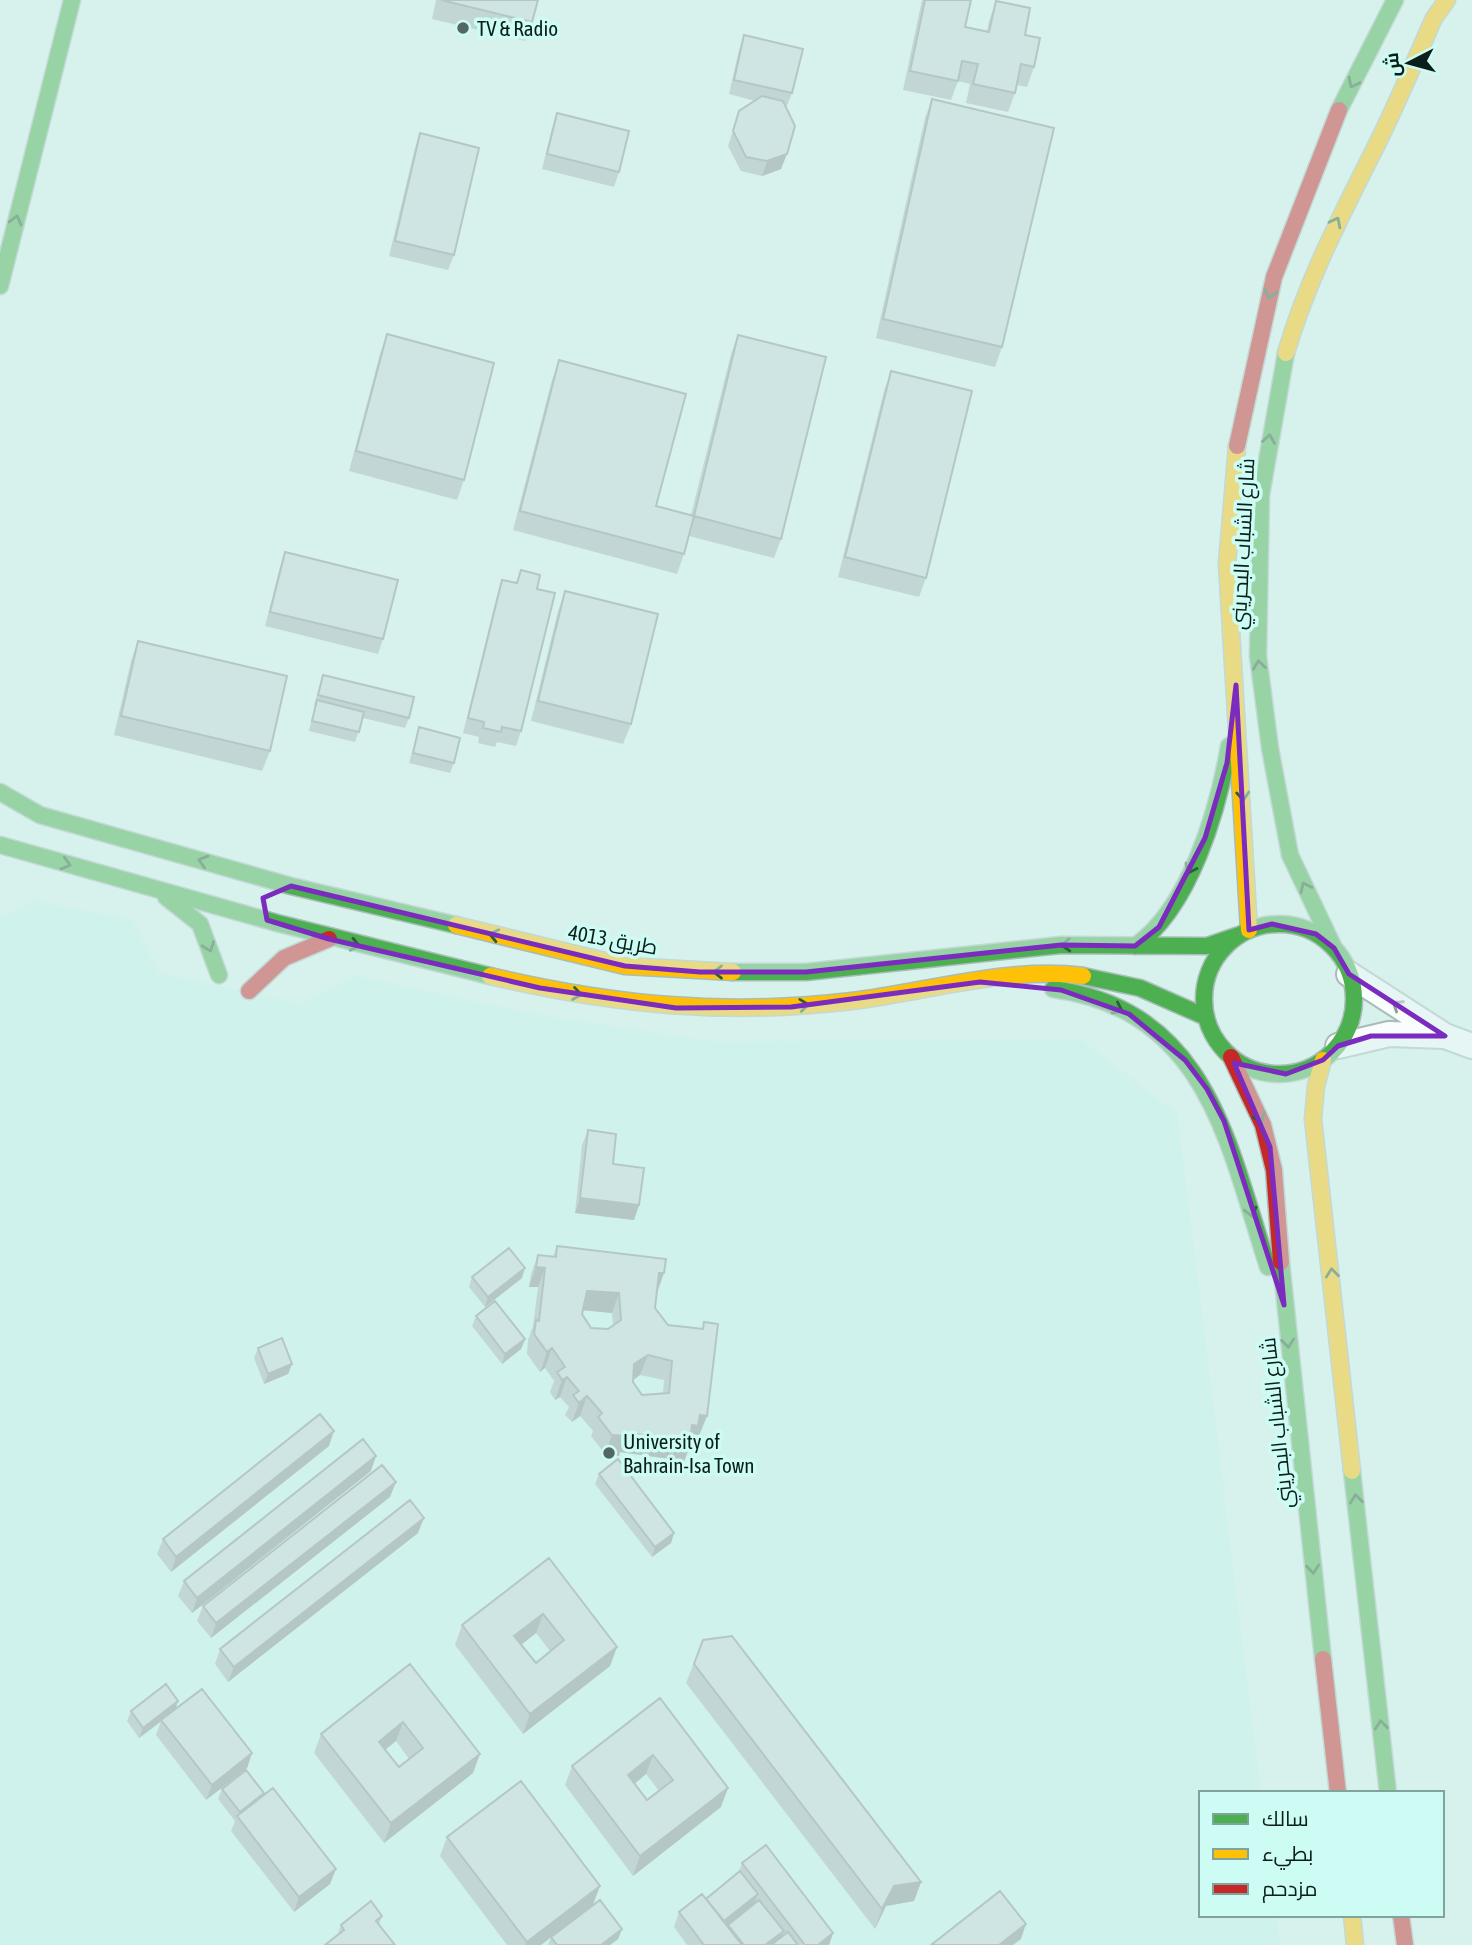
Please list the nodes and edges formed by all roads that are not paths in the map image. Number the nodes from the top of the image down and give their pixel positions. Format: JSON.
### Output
{"nodes":[{"id":1,"x":72,"y":0,"type":"edge"},
{"id":2,"x":1395,"y":0,"type":"edge"},
{"id":3,"x":1447,"y":0,"type":"edge"},
{"id":4,"x":0,"y":286,"type":"edge"},
{"id":5,"x":1236,"y":685,"type":"junction"},
{"id":6,"x":0,"y":792,"type":"edge"},
{"id":7,"x":0,"y":845,"type":"edge"},
{"id":8,"x":245,"y":872,"type":"junction"},
{"id":9,"x":290,"y":886,"type":"junction"},
{"id":10,"x":158,"y":890,"type":"junction"},
{"id":11,"x":263,"y":898,"type":"junction"},
{"id":12,"x":246,"y":914,"type":"junction"},
{"id":13,"x":267,"y":920,"type":"junction"},
{"id":14,"x":1244,"y":932,"type":"junction"},
{"id":15,"x":329,"y":939,"type":"junction"},
{"id":16,"x":1135,"y":946,"type":"junction"},
{"id":17,"x":1334,"y":948,"type":"junction"},
{"id":18,"x":1349,"y":974,"type":"junction"},
{"id":19,"x":219,"y":975,"type":"dead end"},
{"id":20,"x":980,"y":982,"type":"junction"},
{"id":21,"x":249,"y":991,"type":"dead end"},
{"id":22,"x":1206,"y":1017,"type":"junction"},
{"id":23,"x":1445,"y":1037,"type":"junction"},
{"id":24,"x":1472,"y":1046,"type":"edge"},
{"id":25,"x":1330,"y":1053,"type":"junction"},
{"id":26,"x":1231,"y":1057,"type":"junction"},
{"id":27,"x":1284,"y":1305,"type":"junction"},
{"id":28,"x":1338,"y":1791,"type":"edge"},
{"id":29,"x":1388,"y":1791,"type":"edge"},
{"id":30,"x":1352,"y":1917,"type":"edge"},
{"id":31,"x":1401,"y":1917,"type":"edge"},
{"id":32,"x":1355,"y":1945,"type":"edge"},
{"id":33,"x":1405,"y":1945,"type":"edge"}],
"edges":[{"from":4,"to":1,"type":"street","one_way":true},
{"from":2,"to":5,"type":"street","name":"شارع الشباب البحريني","one_way":true},
{"from":17,"to":3,"type":"street","name":"شارع الشباب البحريني","one_way":true},
{"from":5,"to":14,"type":"street","name":"شارع الشباب البحريني","one_way":true},
{"from":5,"to":16,"type":"street","one_way":true},
{"from":8,"to":6,"type":"street","name":"طريق 4013","one_way":true},
{"from":7,"to":10,"type":"street","one_way":true},
{"from":8,"to":9,"type":"street","name":"طريق 4013"},
{"from":8,"to":11,"type":"street"},
{"from":9,"to":11,"type":"street"},
{"from":16,"to":9,"type":"street","name":"طريق 4013","one_way":true},
{"from":10,"to":12,"type":"street"},
{"from":10,"to":19,"type":"street","one_way":true},
{"from":11,"to":12,"type":"street"},
{"from":11,"to":13,"type":"street"},
{"from":12,"to":13,"type":"street"},
{"from":13,"to":15,"type":"street"},
{"from":14,"to":16,"type":"street","name":"طريق 4013"},
{"from":14,"to":17,"type":"street"},
{"from":14,"to":22,"type":"street"},
{"from":15,"to":20,"type":"street","one_way":true},
{"from":15,"to":21,"type":"street"},
{"from":17,"to":18,"type":"street"},
{"from":23,"to":18,"type":"street","one_way":true},
{"from":18,"to":25,"type":"street"},
{"from":20,"to":22,"type":"street"},
{"from":20,"to":27,"type":"street","one_way":true},
{"from":22,"to":26,"type":"street"},
{"from":23,"to":24,"type":"street"},
{"from":23,"to":25,"type":"street"},
{"from":25,"to":26,"type":"street"},
{"from":29,"to":25,"type":"street","one_way":true},
{"from":26,"to":27,"type":"street","name":"شارع الشباب البحريني","one_way":true},
{"from":27,"to":28,"type":"street","name":"شارع الشباب البحريني","one_way":true},
{"from":30,"to":32,"type":"street"},
{"from":31,"to":33,"type":"street"}]}
